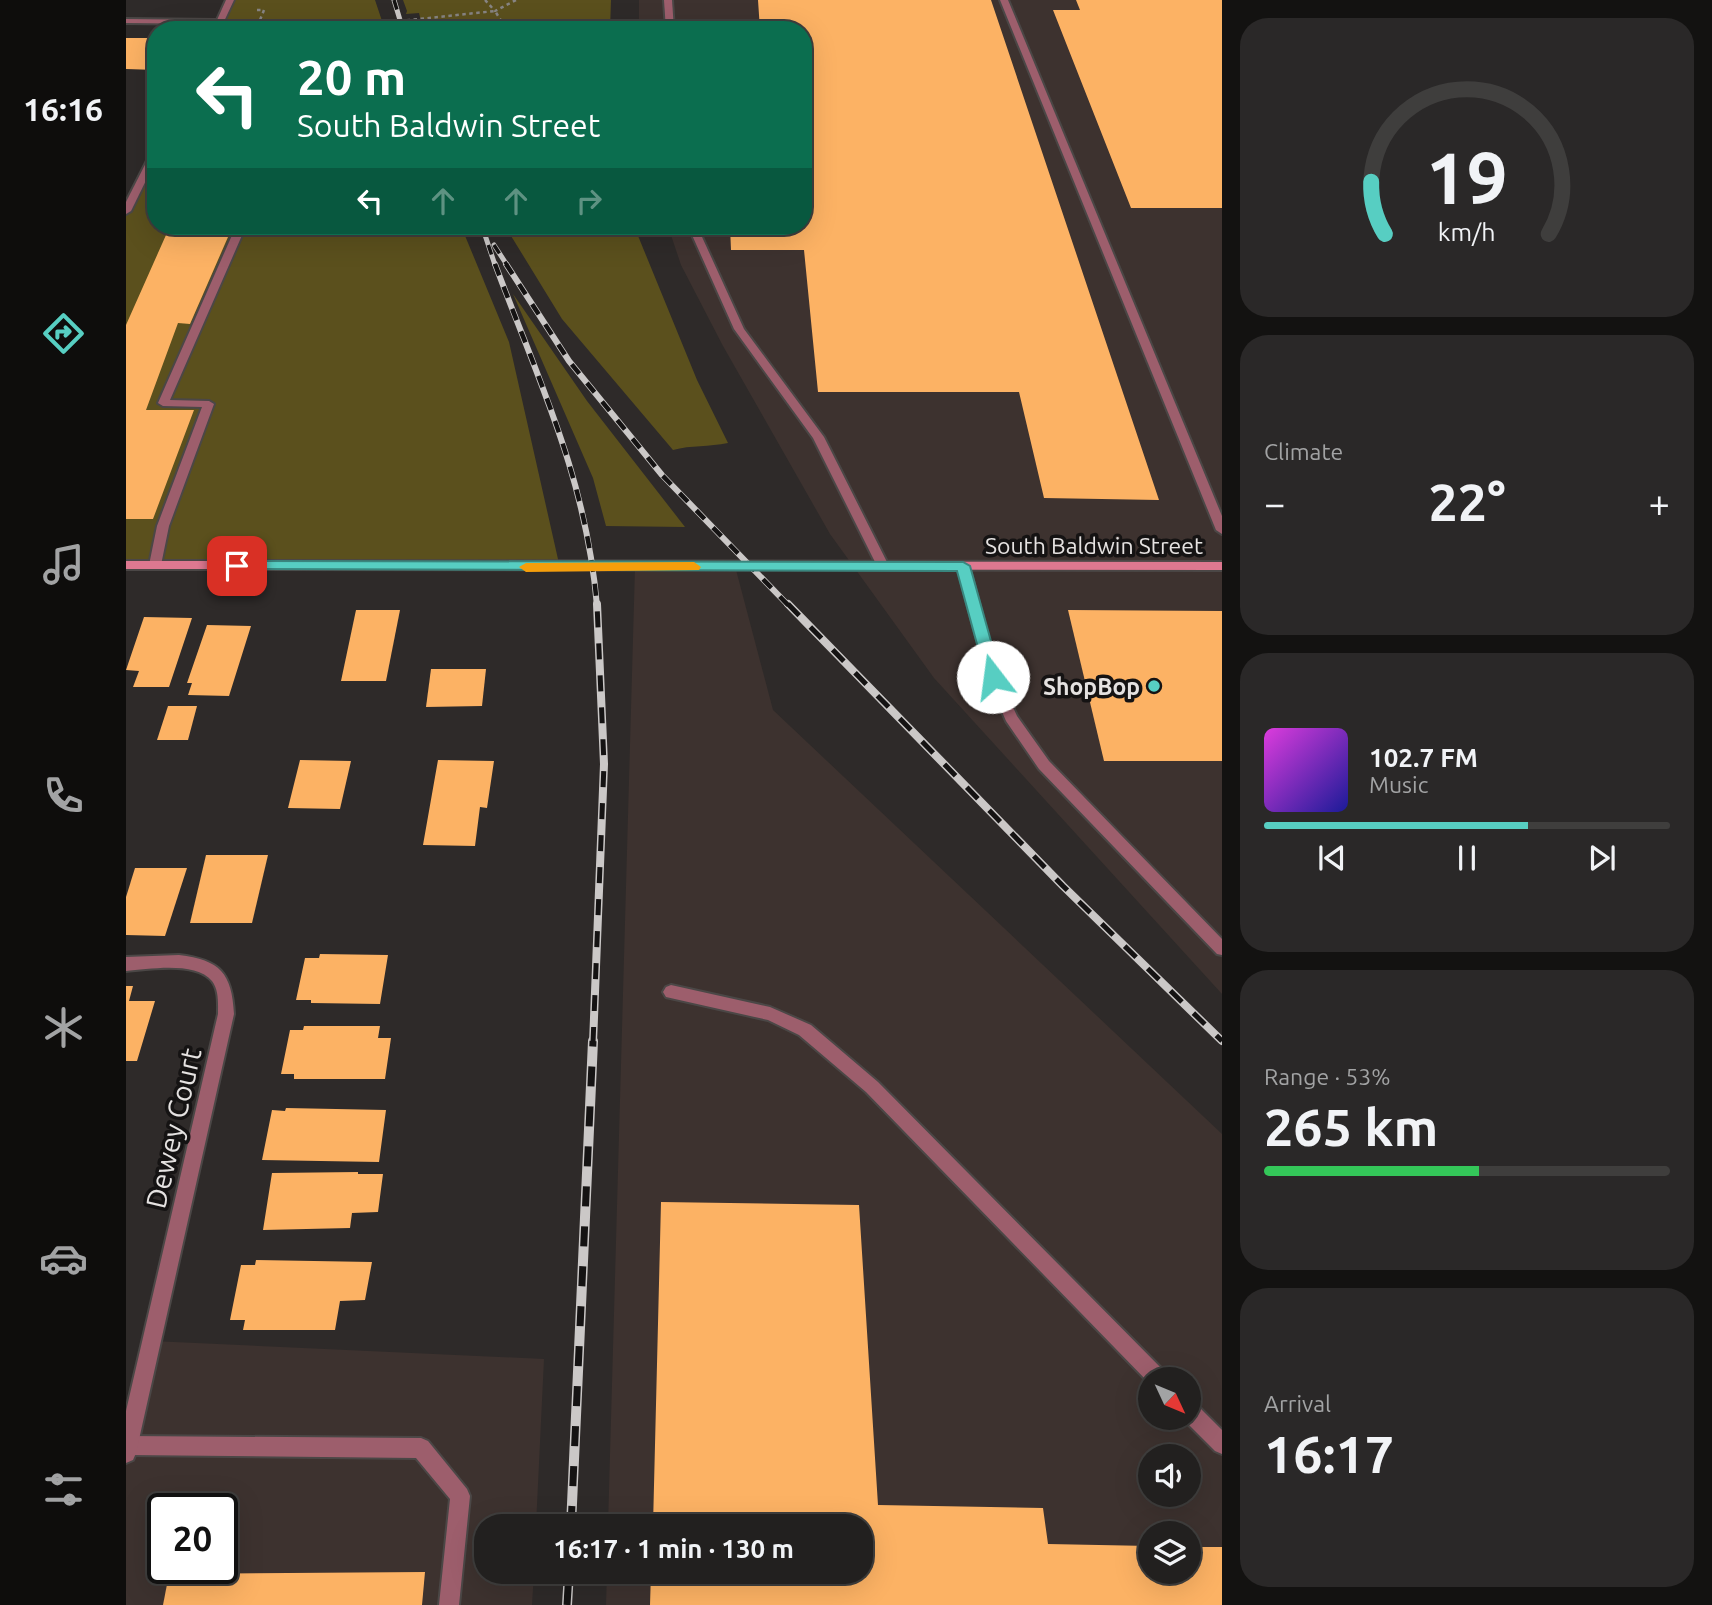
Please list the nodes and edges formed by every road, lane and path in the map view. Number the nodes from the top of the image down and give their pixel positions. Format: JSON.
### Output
{"nodes":[{"id":1,"x":230,"y":0,"type":"edge"},
{"id":2,"x":485,"y":0,"type":"edge"},
{"id":3,"x":516,"y":0,"type":"edge"},
{"id":4,"x":667,"y":0,"type":"edge"},
{"id":5,"x":1004,"y":0,"type":"edge"},
{"id":6,"x":495,"y":12,"type":"junction"},
{"id":7,"x":126,"y":21,"type":"edge"},
{"id":8,"x":220,"y":21,"type":"edge"},
{"id":9,"x":404,"y":21,"type":"edge"},
{"id":10,"x":501,"y":21,"type":"edge"},
{"id":11,"x":669,"y":21,"type":"edge"},
{"id":12,"x":147,"y":22,"type":"edge"},
{"id":13,"x":147,"y":169,"type":"edge"},
{"id":14,"x":126,"y":211,"type":"edge"},
{"id":15,"x":237,"y":235,"type":"edge"},
{"id":16,"x":696,"y":235,"type":"edge"},
{"id":17,"x":1222,"y":530,"type":"edge"},
{"id":18,"x":126,"y":565,"type":"edge"},
{"id":19,"x":155,"y":565,"type":"junction"},
{"id":20,"x":883,"y":566,"type":"junction"},
{"id":21,"x":963,"y":566,"type":"junction"},
{"id":22,"x":1222,"y":566,"type":"edge"},
{"id":23,"x":1222,"y":949,"type":"edge"},
{"id":24,"x":126,"y":964,"type":"edge"},
{"id":25,"x":671,"y":992,"type":"dead end"},
{"id":26,"x":1146,"y":1367,"type":"edge"},
{"id":27,"x":1201,"y":1423,"type":"edge"},
{"id":28,"x":1222,"y":1444,"type":"edge"},
{"id":29,"x":127,"y":1449,"type":"edge"},
{"id":30,"x":449,"y":1605,"type":"edge"}],
"edges":[{"from":1,"to":8,"type":"street"},
{"from":2,"to":6,"type":"path"},
{"from":3,"to":6,"type":"path"},
{"from":4,"to":11,"type":"street"},
{"from":5,"to":17,"type":"street"},
{"from":6,"to":9,"type":"path"},
{"from":6,"to":10,"type":"path"},
{"from":7,"to":12,"type":"street"},
{"from":13,"to":14,"type":"street"},
{"from":15,"to":19,"type":"street"},
{"from":16,"to":20,"type":"street"},
{"from":18,"to":19,"type":"street","name":"South Baldwin Street"},
{"from":19,"to":20,"type":"street","name":"South Baldwin Street"},
{"from":20,"to":21,"type":"street","name":"South Baldwin Street"},
{"from":21,"to":22,"type":"street","name":"South Baldwin Street"},
{"from":21,"to":23,"type":"street"},
{"from":24,"to":29,"type":"street","name":"Dewey Court"},
{"from":25,"to":26,"type":"street"},
{"from":27,"to":28,"type":"street"},
{"from":29,"to":30,"type":"street"}]}
